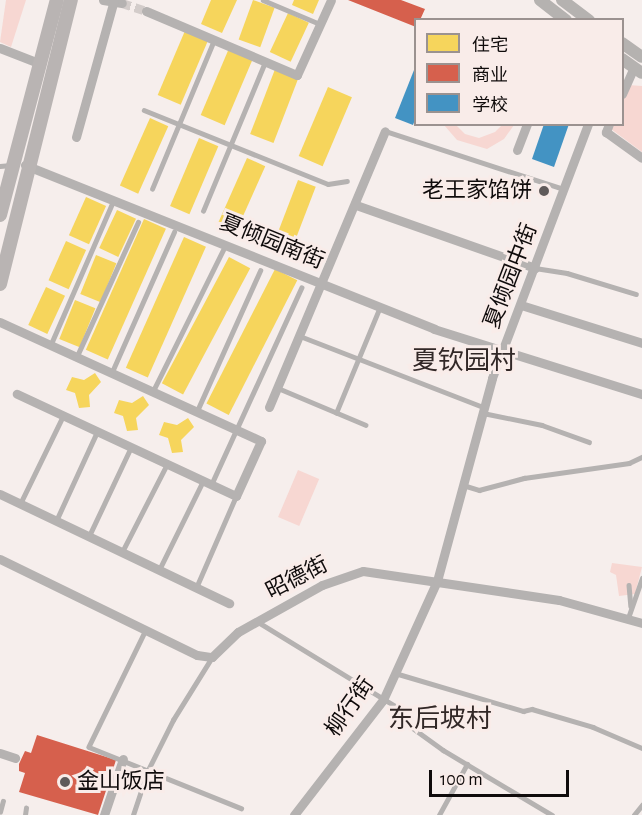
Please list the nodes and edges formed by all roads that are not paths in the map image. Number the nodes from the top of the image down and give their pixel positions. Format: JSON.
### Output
{"nodes":[{"id":1,"x":57,"y":0,"type":"edge"},
{"id":2,"x":70,"y":0,"type":"edge"},
{"id":3,"x":103,"y":0,"type":"edge"},
{"id":4,"x":262,"y":0,"type":"edge"},
{"id":5,"x":331,"y":0,"type":"edge"},
{"id":6,"x":540,"y":0,"type":"edge"},
{"id":7,"x":562,"y":0,"type":"edge"},
{"id":8,"x":117,"y":1,"type":"edge"},
{"id":9,"x":146,"y":11,"type":"tunnel mouth"},
{"id":10,"x":563,"y":18,"type":"edge"},
{"id":11,"x":587,"y":18,"type":"edge"},
{"id":12,"x":320,"y":24,"type":"junction"},
{"id":13,"x":214,"y":40,"type":"junction"},
{"id":14,"x":624,"y":46,"type":"edge"},
{"id":15,"x":0,"y":48,"type":"edge"},
{"id":16,"x":624,"y":60,"type":"edge"},
{"id":17,"x":265,"y":62,"type":"junction"},
{"id":18,"x":41,"y":64,"type":"junction"},
{"id":19,"x":639,"y":66,"type":"edge"},
{"id":20,"x":624,"y":91,"type":"edge"},
{"id":21,"x":144,"y":110,"type":"dead end"},
{"id":22,"x":179,"y":124,"type":"junction"},
{"id":23,"x":526,"y":126,"type":"edge"},
{"id":24,"x":587,"y":126,"type":"edge"},
{"id":25,"x":608,"y":126,"type":"edge"},
{"id":26,"x":385,"y":131,"type":"joint"},
{"id":27,"x":76,"y":137,"type":"dead end"},
{"id":28,"x":230,"y":145,"type":"junction"},
{"id":29,"x":517,"y":150,"type":"dead end"},
{"id":30,"x":642,"y":158,"type":"edge"},
{"id":31,"x":14,"y":166,"type":"edge"},
{"id":32,"x":347,"y":181,"type":"dead end"},
{"id":33,"x":153,"y":189,"type":"dead end"},
{"id":34,"x":564,"y":189,"type":"junction"},
{"id":35,"x":112,"y":204,"type":"dead end"},
{"id":36,"x":356,"y":205,"type":"junction"},
{"id":37,"x":203,"y":211,"type":"dead end"},
{"id":38,"x":0,"y":215,"type":"edge"},
{"id":39,"x":138,"y":222,"type":"dead end"},
{"id":40,"x":174,"y":232,"type":"dead end"},
{"id":41,"x":224,"y":248,"type":"dead end"},
{"id":42,"x":535,"y":268,"type":"junction"},
{"id":43,"x":260,"y":272,"type":"dead end"},
{"id":44,"x":0,"y":284,"type":"edge"},
{"id":45,"x":323,"y":284,"type":"junction"},
{"id":46,"x":301,"y":288,"type":"dead end"},
{"id":47,"x":636,"y":294,"type":"dead end"},
{"id":48,"x":521,"y":305,"type":"junction"},
{"id":49,"x":380,"y":307,"type":"junction"},
{"id":50,"x":0,"y":322,"type":"edge"},
{"id":51,"x":300,"y":336,"type":"junction"},
{"id":52,"x":642,"y":343,"type":"edge"},
{"id":53,"x":51,"y":344,"type":"junction"},
{"id":54,"x":503,"y":351,"type":"junction"},
{"id":55,"x":77,"y":356,"type":"junction"},
{"id":56,"x":358,"y":361,"type":"junction"},
{"id":57,"x":112,"y":372,"type":"junction"},
{"id":58,"x":278,"y":388,"type":"junction"},
{"id":59,"x":153,"y":391,"type":"junction"},
{"id":60,"x":17,"y":394,"type":"dead end"},
{"id":61,"x":642,"y":394,"type":"edge"},
{"id":62,"x":269,"y":407,"type":"dead end"},
{"id":63,"x":483,"y":410,"type":"junction"},
{"id":64,"x":197,"y":411,"type":"junction"},
{"id":65,"x":336,"y":412,"type":"junction"},
{"id":66,"x":63,"y":416,"type":"junction"},
{"id":67,"x":366,"y":425,"type":"dead end"},
{"id":68,"x":236,"y":429,"type":"junction"},
{"id":69,"x":98,"y":432,"type":"junction"},
{"id":70,"x":589,"y":442,"type":"dead end"},
{"id":71,"x":131,"y":447,"type":"junction"},
{"id":72,"x":642,"y":457,"type":"edge"},
{"id":73,"x":167,"y":464,"type":"junction"},
{"id":74,"x":207,"y":483,"type":"junction"},
{"id":75,"x":463,"y":485,"type":"junction"},
{"id":76,"x":0,"y":494,"type":"edge"},
{"id":77,"x":236,"y":496,"type":"junction"},
{"id":78,"x":20,"y":504,"type":"junction"},
{"id":79,"x":56,"y":521,"type":"junction"},
{"id":80,"x":89,"y":536,"type":"junction"},
{"id":81,"x":122,"y":552,"type":"junction"},
{"id":82,"x":0,"y":559,"type":"edge"},
{"id":83,"x":159,"y":570,"type":"junction"},
{"id":84,"x":642,"y":578,"type":"edge"},
{"id":85,"x":437,"y":581,"type":"junction"},
{"id":86,"x":629,"y":585,"type":"dead end"},
{"id":87,"x":196,"y":588,"type":"junction"},
{"id":88,"x":229,"y":603,"type":"dead end"},
{"id":89,"x":630,"y":614,"type":"junction"},
{"id":90,"x":257,"y":622,"type":"junction"},
{"id":91,"x":642,"y":623,"type":"edge"},
{"id":92,"x":146,"y":630,"type":"junction"},
{"id":93,"x":212,"y":657,"type":"junction"},
{"id":94,"x":395,"y":673,"type":"junction"},
{"id":95,"x":383,"y":700,"type":"junction"},
{"id":96,"x":642,"y":748,"type":"edge"},
{"id":97,"x":0,"y":753,"type":"edge"},
{"id":98,"x":15,"y":758,"type":"dead end"},
{"id":99,"x":123,"y":759,"type":"junction"},
{"id":100,"x":467,"y":764,"type":"junction"},
{"id":101,"x":148,"y":770,"type":"junction"},
{"id":102,"x":3,"y":801,"type":"dead end"},
{"id":103,"x":642,"y":805,"type":"edge"},
{"id":104,"x":26,"y":808,"type":"dead end"},
{"id":105,"x":241,"y":808,"type":"dead end"},
{"id":106,"x":0,"y":812,"type":"edge"},
{"id":107,"x":25,"y":815,"type":"edge"},
{"id":108,"x":104,"y":815,"type":"edge"},
{"id":109,"x":133,"y":815,"type":"edge"},
{"id":110,"x":294,"y":815,"type":"edge"},
{"id":111,"x":439,"y":815,"type":"edge"},
{"id":112,"x":552,"y":815,"type":"edge"},
{"id":113,"x":634,"y":815,"type":"edge"}],
"edges":[{"from":1,"to":18,"type":"main road"},
{"from":2,"to":31,"type":"main road"},
{"from":3,"to":8,"type":"street"},
{"from":4,"to":12,"type":"lane"},
{"from":5,"to":12,"type":"street"},
{"from":6,"to":10,"type":"main road"},
{"from":7,"to":11,"type":"main road"},
{"from":8,"to":27,"type":"street"},
{"from":9,"to":13,"type":"street"},
{"from":12,"to":17,"type":"street"},
{"from":13,"to":17,"type":"street"},
{"from":13,"to":22,"type":"lane"},
{"from":14,"to":19,"type":"main road"},
{"from":15,"to":18,"type":"street"},
{"from":16,"to":19,"type":"main road"},
{"from":17,"to":28,"type":"lane"},
{"from":18,"to":31,"type":"main road"},
{"from":19,"to":20,"type":"street"},
{"from":21,"to":22,"type":"lane"},
{"from":22,"to":28,"type":"lane"},
{"from":22,"to":33,"type":"lane"},
{"from":23,"to":29,"type":"street"},
{"from":24,"to":34,"type":"street","name":"夏倾园中街"},
{"from":25,"to":30,"type":"street"},
{"from":26,"to":34,"type":"lane"},
{"from":26,"to":36,"type":"street"},
{"from":28,"to":32,"type":"lane"},
{"from":28,"to":37,"type":"lane"},
{"from":31,"to":38,"type":"main road"},
{"from":31,"to":44,"type":"main road"},
{"from":31,"to":45,"type":"street","name":"夏倾园南街"},
{"from":34,"to":42,"type":"street","name":"夏倾园中街"},
{"from":35,"to":53,"type":"lane"},
{"from":36,"to":42,"type":"street"},
{"from":36,"to":45,"type":"street"},
{"from":39,"to":55,"type":"lane"},
{"from":40,"to":57,"type":"lane"},
{"from":41,"to":59,"type":"lane"},
{"from":42,"to":47,"type":"lane"},
{"from":42,"to":48,"type":"street","name":"夏倾园中街"},
{"from":43,"to":64,"type":"lane"},
{"from":45,"to":49,"type":"street","name":"夏倾园南街"},
{"from":45,"to":51,"type":"street"},
{"from":46,"to":68,"type":"lane"},
{"from":48,"to":52,"type":"street"},
{"from":48,"to":54,"type":"street","name":"夏倾园中街"},
{"from":49,"to":54,"type":"street","name":"夏倾园南街"},
{"from":49,"to":56,"type":"lane"},
{"from":50,"to":53,"type":"street"},
{"from":51,"to":56,"type":"lane"},
{"from":51,"to":58,"type":"street"},
{"from":53,"to":55,"type":"street"},
{"from":54,"to":61,"type":"street","name":"夏倾园南街"},
{"from":54,"to":63,"type":"street","name":"夏倾园中街"},
{"from":55,"to":57,"type":"street"},
{"from":56,"to":63,"type":"lane"},
{"from":56,"to":65,"type":"lane"},
{"from":57,"to":59,"type":"street"},
{"from":58,"to":62,"type":"street"},
{"from":58,"to":65,"type":"lane"},
{"from":59,"to":64,"type":"street"},
{"from":60,"to":66,"type":"street"},
{"from":63,"to":70,"type":"lane"},
{"from":63,"to":75,"type":"street","name":"夏倾园中街"},
{"from":64,"to":68,"type":"street"},
{"from":65,"to":67,"type":"lane"},
{"from":66,"to":69,"type":"street"},
{"from":66,"to":78,"type":"lane"},
{"from":68,"to":74,"type":"lane"},
{"from":68,"to":77,"type":"street"},
{"from":69,"to":71,"type":"street"},
{"from":69,"to":79,"type":"lane"},
{"from":71,"to":73,"type":"street"},
{"from":71,"to":80,"type":"lane"},
{"from":72,"to":75,"type":"lane"},
{"from":73,"to":74,"type":"street"},
{"from":73,"to":81,"type":"lane"},
{"from":74,"to":77,"type":"street"},
{"from":74,"to":83,"type":"lane"},
{"from":75,"to":85,"type":"street","name":"夏倾园中街"},
{"from":76,"to":78,"type":"street"},
{"from":77,"to":87,"type":"lane"},
{"from":78,"to":79,"type":"street"},
{"from":79,"to":80,"type":"street"},
{"from":80,"to":81,"type":"street"},
{"from":81,"to":83,"type":"street"},
{"from":82,"to":92,"type":"street"},
{"from":83,"to":87,"type":"street"},
{"from":84,"to":89,"type":"lane"},
{"from":85,"to":89,"type":"street","name":"昭德街"},
{"from":85,"to":90,"type":"street","name":"昭德街"},
{"from":85,"to":94,"type":"street","name":"柳行街"},
{"from":86,"to":89,"type":"lane"},
{"from":87,"to":88,"type":"street"},
{"from":89,"to":91,"type":"street","name":"昭德街"},
{"from":90,"to":93,"type":"street","name":"昭德街"},
{"from":90,"to":95,"type":"lane"},
{"from":92,"to":93,"type":"street"},
{"from":92,"to":99,"type":"lane"},
{"from":93,"to":101,"type":"lane"},
{"from":94,"to":95,"type":"street","name":"柳行街"},
{"from":94,"to":96,"type":"lane"},
{"from":95,"to":100,"type":"lane"},
{"from":95,"to":110,"type":"street","name":"柳行街"},
{"from":97,"to":98,"type":"street"},
{"from":99,"to":101,"type":"lane"},
{"from":99,"to":108,"type":"street"},
{"from":100,"to":111,"type":"lane"},
{"from":100,"to":112,"type":"lane"},
{"from":101,"to":105,"type":"lane"},
{"from":101,"to":109,"type":"lane"},
{"from":102,"to":106,"type":"lane"},
{"from":103,"to":113,"type":"lane"},
{"from":104,"to":107,"type":"lane"}]}
